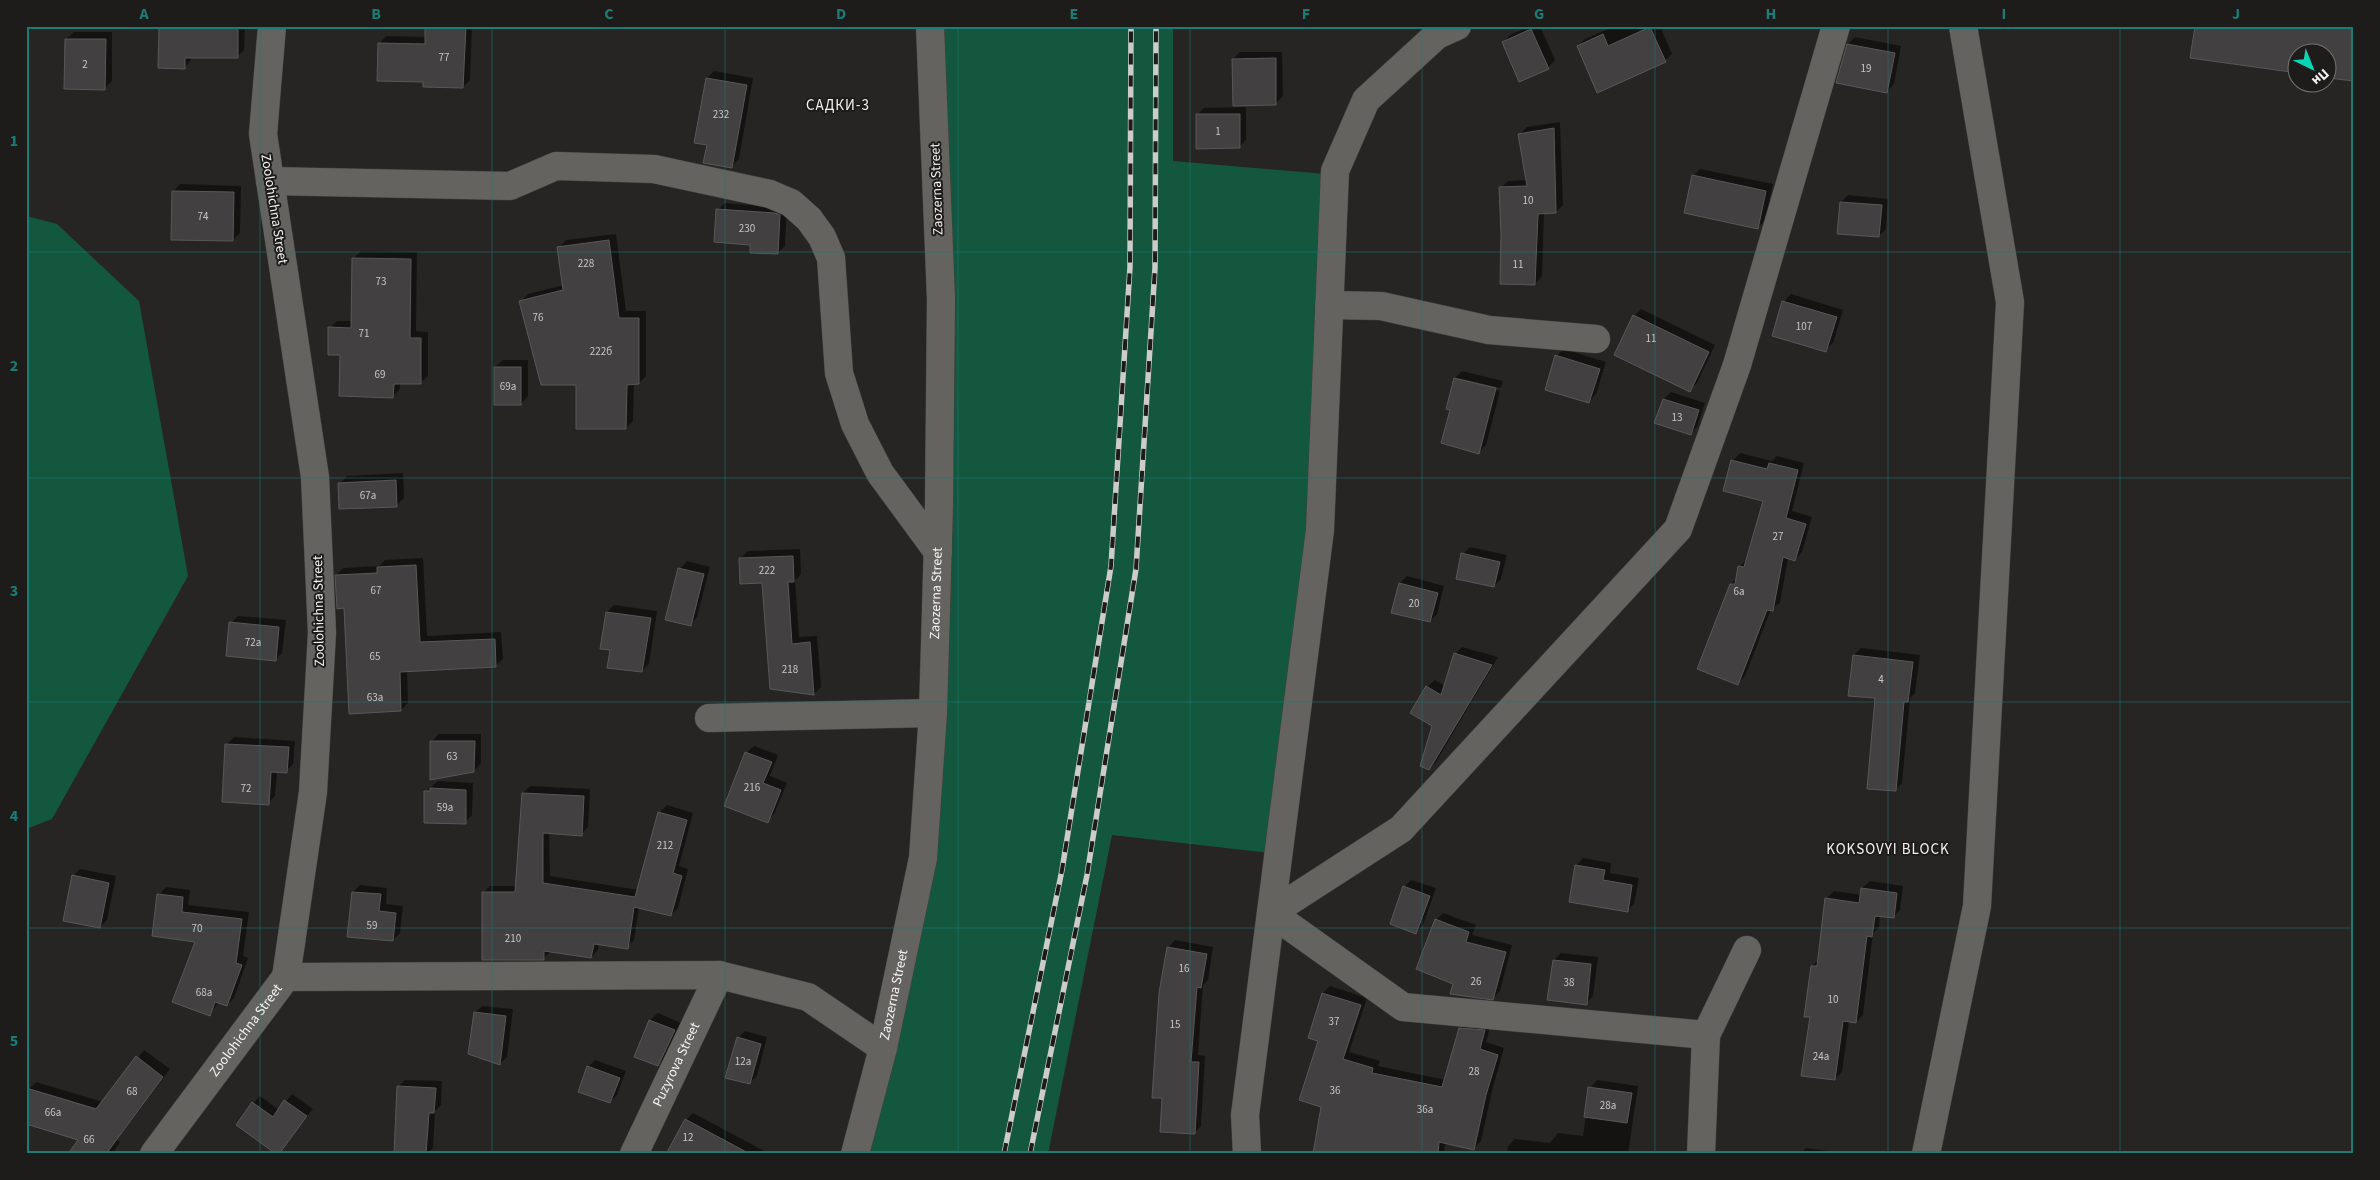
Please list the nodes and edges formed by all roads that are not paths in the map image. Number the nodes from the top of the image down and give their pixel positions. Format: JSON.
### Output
{"nodes":[{"id":1,"x":272,"y":26,"type":"edge"},
{"id":2,"x":930,"y":26,"type":"edge"},
{"id":3,"x":1457,"y":26,"type":"edge"},
{"id":4,"x":1836,"y":26,"type":"edge"},
{"id":5,"x":1963,"y":26,"type":"edge"},
{"id":6,"x":270,"y":182,"type":"junction"},
{"id":7,"x":1329,"y":305,"type":"junction"},
{"id":8,"x":1596,"y":339,"type":"dead end"},
{"id":9,"x":938,"y":552,"type":"junction"},
{"id":10,"x":933,"y":713,"type":"junction"},
{"id":11,"x":709,"y":718,"type":"dead end"},
{"id":12,"x":1271,"y":913,"type":"junction"},
{"id":13,"x":1747,"y":950,"type":"dead end"},
{"id":14,"x":719,"y":976,"type":"junction"},
{"id":15,"x":286,"y":977,"type":"junction"},
{"id":16,"x":1706,"y":1035,"type":"junction"},
{"id":17,"x":883,"y":1048,"type":"junction"},
{"id":18,"x":154,"y":1154,"type":"edge"},
{"id":19,"x":634,"y":1154,"type":"edge"},
{"id":20,"x":854,"y":1154,"type":"edge"},
{"id":21,"x":1247,"y":1154,"type":"edge"},
{"id":22,"x":1701,"y":1154,"type":"edge"},
{"id":23,"x":1926,"y":1154,"type":"edge"}],
"edges":[{"from":1,"to":6,"type":"street","name":"Zoolohichna Street"},
{"from":2,"to":9,"type":"street","name":"Zaozerna Street"},
{"from":3,"to":7,"type":"street"},
{"from":4,"to":12,"type":"street"},
{"from":5,"to":23,"type":"street"},
{"from":6,"to":9,"type":"street"},
{"from":6,"to":15,"type":"street","name":"Zoolohichna Street"},
{"from":7,"to":8,"type":"street"},
{"from":7,"to":12,"type":"street"},
{"from":9,"to":10,"type":"street","name":"Zaozerna Street"},
{"from":10,"to":11,"type":"street"},
{"from":10,"to":17,"type":"street","name":"Zaozerna Street"},
{"from":12,"to":16,"type":"street"},
{"from":12,"to":21,"type":"street"},
{"from":13,"to":16,"type":"street"},
{"from":14,"to":15,"type":"street"},
{"from":14,"to":17,"type":"street"},
{"from":14,"to":19,"type":"street","name":"Puzyrova Street"},
{"from":15,"to":18,"type":"street","name":"Zoolohichna Street"},
{"from":16,"to":22,"type":"street"},
{"from":17,"to":20,"type":"street","name":"Zaozerna Street"}]}
